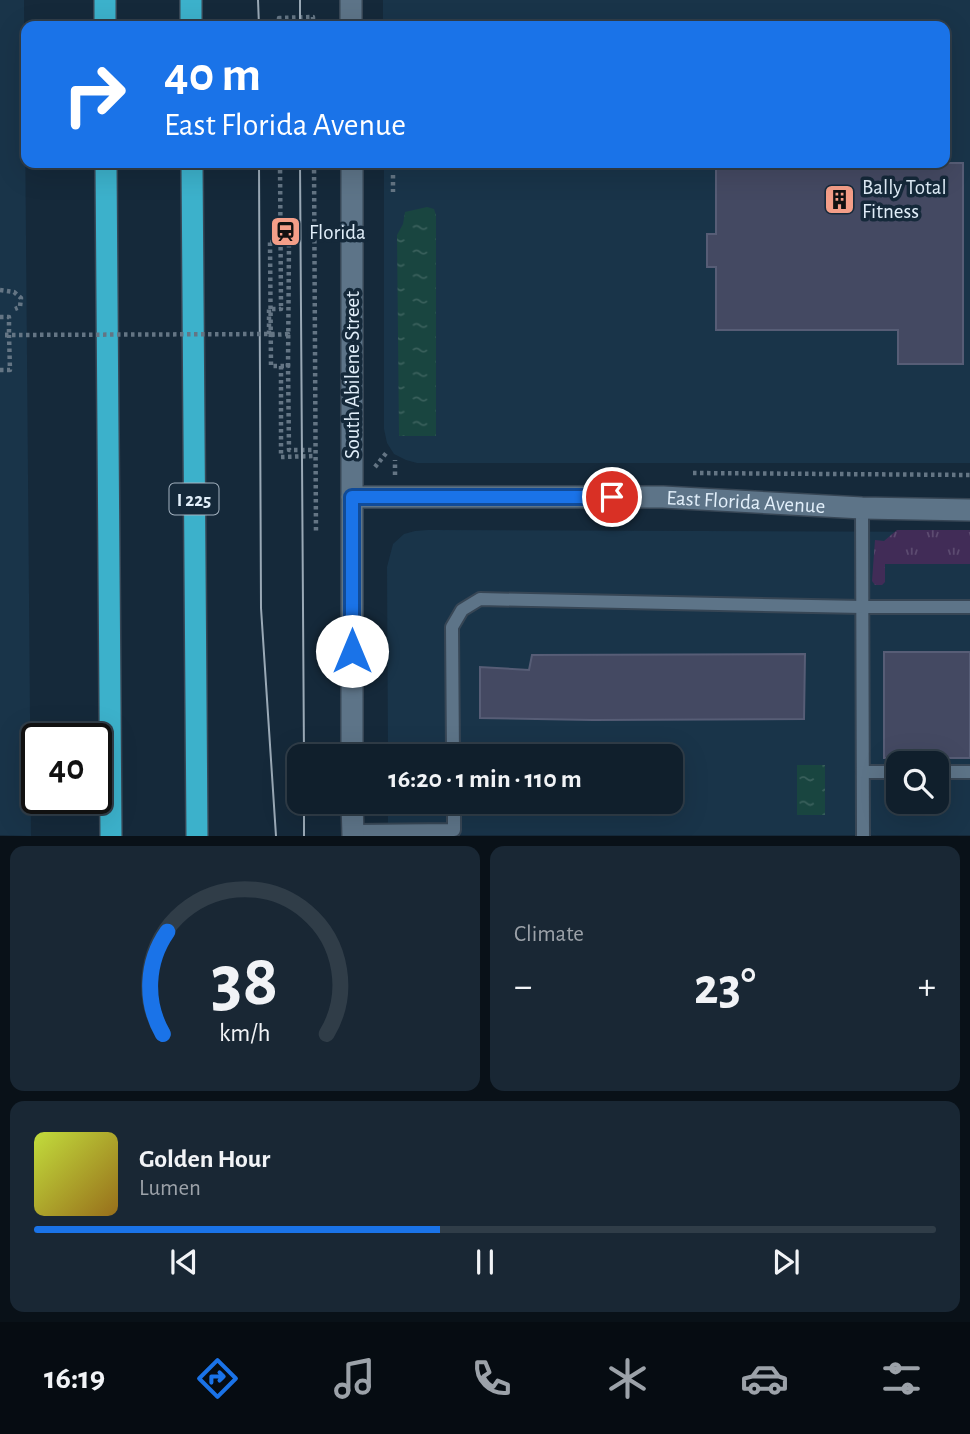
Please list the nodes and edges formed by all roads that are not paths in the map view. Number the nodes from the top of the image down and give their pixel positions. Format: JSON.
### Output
{"nodes":[{"id":1,"x":105,"y":0,"type":"edge"},
{"id":2,"x":191,"y":0,"type":"edge"},
{"id":3,"x":351,"y":0,"type":"edge"},
{"id":4,"x":105,"y":21,"type":"edge"},
{"id":5,"x":191,"y":21,"type":"edge"},
{"id":6,"x":351,"y":21,"type":"edge"},
{"id":7,"x":106,"y":168,"type":"edge"},
{"id":8,"x":192,"y":168,"type":"edge"},
{"id":9,"x":352,"y":168,"type":"edge"},
{"id":10,"x":352,"y":497,"type":"junction"},
{"id":11,"x":862,"y":508,"type":"junction"},
{"id":12,"x":970,"y":510,"type":"edge"},
{"id":13,"x":862,"y":607,"type":"junction"},
{"id":14,"x":970,"y":607,"type":"edge"},
{"id":15,"x":352,"y":744,"type":"edge"},
{"id":16,"x":453,"y":744,"type":"edge"},
{"id":17,"x":863,"y":772,"type":"junction"},
{"id":18,"x":886,"y":772,"type":"edge"},
{"id":19,"x":949,"y":772,"type":"edge"},
{"id":20,"x":970,"y":772,"type":"edge"},
{"id":21,"x":352,"y":814,"type":"edge"},
{"id":22,"x":454,"y":814,"type":"edge"},
{"id":23,"x":353,"y":833,"type":"edge"},
{"id":24,"x":454,"y":833,"type":"edge"},
{"id":25,"x":111,"y":835,"type":"edge"},
{"id":26,"x":197,"y":835,"type":"edge"},
{"id":27,"x":863,"y":835,"type":"edge"}],
"edges":[{"from":1,"to":4,"type":"highway"},
{"from":2,"to":5,"type":"highway"},
{"from":3,"to":6,"type":"street"},
{"from":7,"to":25,"type":"highway"},
{"from":8,"to":26,"type":"highway","number":"I 225"},
{"from":9,"to":10,"type":"street","name":"South Abilene Street"},
{"from":10,"to":11,"type":"street","name":"East Florida Avenue"},
{"from":10,"to":15,"type":"street","name":"South Abilene Street"},
{"from":11,"to":12,"type":"street","name":"East Florida Avenue"},
{"from":11,"to":13,"type":"lane"},
{"from":13,"to":14,"type":"lane"},
{"from":13,"to":16,"type":"lane"},
{"from":13,"to":17,"type":"lane"},
{"from":17,"to":18,"type":"lane"},
{"from":17,"to":27,"type":"lane"},
{"from":19,"to":20,"type":"lane"},
{"from":21,"to":23,"type":"street"},
{"from":22,"to":24,"type":"lane"},
{"from":23,"to":24,"type":"lane"}]}
